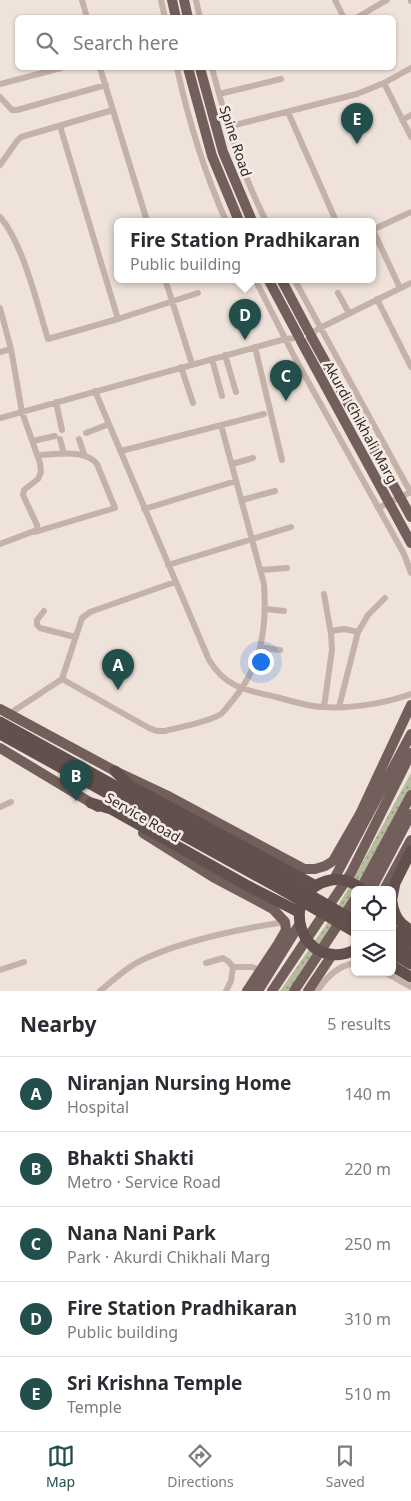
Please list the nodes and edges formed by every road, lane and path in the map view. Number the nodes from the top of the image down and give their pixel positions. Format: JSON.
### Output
{"nodes":[{"id":1,"x":82,"y":0,"type":"edge"},
{"id":2,"x":161,"y":0,"type":"edge"},
{"id":3,"x":172,"y":0,"type":"edge"},
{"id":4,"x":184,"y":0,"type":"edge"},
{"id":5,"x":196,"y":0,"type":"edge"},
{"id":6,"x":335,"y":0,"type":"edge"},
{"id":7,"x":387,"y":0,"type":"edge"},
{"id":8,"x":86,"y":15,"type":"edge"},
{"id":9,"x":164,"y":15,"type":"edge"},
{"id":10,"x":175,"y":15,"type":"edge"},
{"id":11,"x":187,"y":15,"type":"edge"},
{"id":12,"x":199,"y":15,"type":"edge"},
{"id":13,"x":342,"y":15,"type":"edge"},
{"id":14,"x":361,"y":15,"type":"edge"},
{"id":15,"x":411,"y":68,"type":"edge"},
{"id":16,"x":53,"y":70,"type":"edge"},
{"id":17,"x":101,"y":70,"type":"edge"},
{"id":18,"x":176,"y":70,"type":"edge"},
{"id":19,"x":189,"y":70,"type":"edge"},
{"id":20,"x":201,"y":70,"type":"edge"},
{"id":21,"x":213,"y":70,"type":"edge"},
{"id":22,"x":281,"y":79,"type":"dead end"},
{"id":23,"x":384,"y":83,"type":"junction"},
{"id":24,"x":0,"y":84,"type":"edge"},
{"id":25,"x":106,"y":86,"type":"junction"},
{"id":26,"x":219,"y":94,"type":"junction"},
{"id":27,"x":0,"y":97,"type":"edge"},
{"id":28,"x":113,"y":110,"type":"junction"},
{"id":29,"x":288,"y":112,"type":"junction"},
{"id":30,"x":411,"y":115,"type":"edge"},
{"id":31,"x":402,"y":120,"type":"junction"},
{"id":32,"x":60,"y":126,"type":"junction"},
{"id":33,"x":227,"y":127,"type":"junction"},
{"id":34,"x":411,"y":137,"type":"edge"},
{"id":35,"x":0,"y":165,"type":"edge"},
{"id":36,"x":411,"y":212,"type":"edge"},
{"id":37,"x":0,"y":217,"type":"edge"},
{"id":38,"x":146,"y":218,"type":"edge"},
{"id":39,"x":225,"y":218,"type":"edge"},
{"id":40,"x":238,"y":218,"type":"edge"},
{"id":41,"x":251,"y":218,"type":"edge"},
{"id":42,"x":265,"y":218,"type":"edge"},
{"id":43,"x":335,"y":218,"type":"edge"},
{"id":44,"x":376,"y":229,"type":"edge"},
{"id":45,"x":376,"y":236,"type":"edge"},
{"id":46,"x":166,"y":283,"type":"edge"},
{"id":47,"x":256,"y":283,"type":"edge"},
{"id":48,"x":270,"y":283,"type":"edge"},
{"id":49,"x":283,"y":283,"type":"edge"},
{"id":50,"x":296,"y":283,"type":"edge"},
{"id":51,"x":411,"y":283,"type":"edge"},
{"id":52,"x":400,"y":288,"type":"junction"},
{"id":53,"x":198,"y":293,"type":"dead end"},
{"id":54,"x":338,"y":293,"type":"dead end"},
{"id":55,"x":377,"y":299,"type":"junction"},
{"id":56,"x":172,"y":302,"type":"junction"},
{"id":57,"x":0,"y":308,"type":"edge"},
{"id":58,"x":349,"y":313,"type":"junction"},
{"id":59,"x":118,"y":319,"type":"junction"},
{"id":60,"x":320,"y":328,"type":"junction"},
{"id":61,"x":310,"y":334,"type":"junction"},
{"id":62,"x":285,"y":339,"type":"junction"},
{"id":63,"x":299,"y":339,"type":"junction"},
{"id":64,"x":255,"y":347,"type":"junction"},
{"id":65,"x":11,"y":349,"type":"junction"},
{"id":66,"x":0,"y":352,"type":"edge"},
{"id":67,"x":225,"y":355,"type":"junction"},
{"id":68,"x":212,"y":359,"type":"junction"},
{"id":69,"x":192,"y":364,"type":"junction"},
{"id":70,"x":181,"y":367,"type":"junction"},
{"id":71,"x":411,"y":367,"type":"edge"},
{"id":72,"x":95,"y":391,"type":"junction"},
{"id":73,"x":236,"y":392,"type":"dead end"},
{"id":74,"x":222,"y":396,"type":"dead end"},
{"id":75,"x":56,"y":402,"type":"junction"},
{"id":76,"x":193,"y":403,"type":"dead end"},
{"id":77,"x":22,"y":412,"type":"junction"},
{"id":78,"x":264,"y":414,"type":"dead end"},
{"id":79,"x":0,"y":418,"type":"edge"},
{"id":80,"x":109,"y":424,"type":"junction"},
{"id":81,"x":221,"y":425,"type":"junction"},
{"id":82,"x":62,"y":430,"type":"dead end"},
{"id":83,"x":86,"y":432,"type":"dead end"},
{"id":84,"x":79,"y":439,"type":"dead end"},
{"id":85,"x":33,"y":441,"type":"junction"},
{"id":86,"x":121,"y":451,"type":"junction"},
{"id":87,"x":64,"y":454,"type":"junction"},
{"id":88,"x":84,"y":454,"type":"junction"},
{"id":89,"x":38,"y":455,"type":"junction"},
{"id":90,"x":253,"y":458,"type":"dead end"},
{"id":91,"x":282,"y":460,"type":"dead end"},
{"id":92,"x":232,"y":464,"type":"junction"},
{"id":93,"x":236,"y":481,"type":"junction"},
{"id":94,"x":275,"y":492,"type":"dead end"},
{"id":95,"x":411,"y":492,"type":"edge"},
{"id":96,"x":399,"y":498,"type":"junction"},
{"id":97,"x":242,"y":500,"type":"junction"},
{"id":98,"x":389,"y":502,"type":"junction"},
{"id":99,"x":378,"y":508,"type":"junction"},
{"id":100,"x":144,"y":509,"type":"junction"},
{"id":101,"x":411,"y":517,"type":"edge"},
{"id":102,"x":291,"y":527,"type":"dead end"},
{"id":103,"x":35,"y":532,"type":"junction"},
{"id":104,"x":253,"y":538,"type":"junction"},
{"id":105,"x":411,"y":543,"type":"edge"},
{"id":106,"x":0,"y":544,"type":"edge"},
{"id":107,"x":168,"y":565,"type":"junction"},
{"id":108,"x":287,"y":568,"type":"dead end"},
{"id":109,"x":261,"y":570,"type":"junction"},
{"id":110,"x":411,"y":573,"type":"edge"},
{"id":111,"x":175,"y":582,"type":"junction"},
{"id":112,"x":324,"y":594,"type":"dead end"},
{"id":113,"x":386,"y":598,"type":"dead end"},
{"id":114,"x":266,"y":609,"type":"junction"},
{"id":115,"x":44,"y":611,"type":"dead end"},
{"id":116,"x":284,"y":611,"type":"dead end"},
{"id":117,"x":331,"y":631,"type":"junction"},
{"id":118,"x":358,"y":632,"type":"junction"},
{"id":119,"x":75,"y":636,"type":"junction"},
{"id":120,"x":260,"y":647,"type":"junction"},
{"id":121,"x":280,"y":650,"type":"dead end"},
{"id":122,"x":62,"y":679,"type":"junction"},
{"id":123,"x":242,"y":689,"type":"junction"},
{"id":124,"x":411,"y":694,"type":"edge"},
{"id":125,"x":411,"y":704,"type":"edge"},
{"id":126,"x":339,"y":707,"type":"junction"},
{"id":127,"x":324,"y":708,"type":"junction"},
{"id":128,"x":4,"y":711,"type":"edge"},
{"id":129,"x":0,"y":722,"type":"edge"},
{"id":130,"x":0,"y":734,"type":"edge"},
{"id":131,"x":411,"y":734,"type":"edge"},
{"id":132,"x":0,"y":748,"type":"edge"},
{"id":133,"x":411,"y":753,"type":"edge"},
{"id":134,"x":115,"y":771,"type":"junction"},
{"id":135,"x":411,"y":795,"type":"edge"},
{"id":136,"x":11,"y":802,"type":"dead end"},
{"id":137,"x":91,"y":803,"type":"junction"},
{"id":138,"x":0,"y":807,"type":"edge"},
{"id":139,"x":411,"y":814,"type":"edge"},
{"id":140,"x":411,"y":840,"type":"edge"},
{"id":141,"x":411,"y":851,"type":"edge"},
{"id":142,"x":334,"y":880,"type":"junction"},
{"id":143,"x":316,"y":886,"type":"junction"},
{"id":144,"x":355,"y":886,"type":"edge"},
{"id":145,"x":363,"y":886,"type":"edge"},
{"id":146,"x":373,"y":886,"type":"edge"},
{"id":147,"x":386,"y":886,"type":"edge"},
{"id":148,"x":394,"y":886,"type":"edge"},
{"id":149,"x":351,"y":905,"type":"edge"},
{"id":150,"x":299,"y":912,"type":"junction"},
{"id":151,"x":396,"y":918,"type":"edge"},
{"id":152,"x":351,"y":919,"type":"edge"},
{"id":153,"x":285,"y":922,"type":"junction"},
{"id":154,"x":300,"y":925,"type":"junction"},
{"id":155,"x":411,"y":930,"type":"edge"},
{"id":156,"x":353,"y":931,"type":"edge"},
{"id":157,"x":394,"y":931,"type":"edge"},
{"id":158,"x":411,"y":942,"type":"edge"},
{"id":159,"x":396,"y":945,"type":"edge"},
{"id":160,"x":351,"y":952,"type":"edge"},
{"id":161,"x":411,"y":954,"type":"edge"},
{"id":162,"x":332,"y":955,"type":"junction"},
{"id":163,"x":396,"y":955,"type":"edge"},
{"id":164,"x":24,"y":962,"type":"dead end"},
{"id":165,"x":206,"y":963,"type":"dead end"},
{"id":166,"x":351,"y":964,"type":"edge"},
{"id":167,"x":411,"y":964,"type":"edge"},
{"id":168,"x":233,"y":967,"type":"junction"},
{"id":169,"x":396,"y":968,"type":"edge"},
{"id":170,"x":0,"y":970,"type":"edge"},
{"id":171,"x":260,"y":970,"type":"junction"},
{"id":172,"x":391,"y":976,"type":"edge"},
{"id":173,"x":411,"y":977,"type":"edge"},
{"id":174,"x":411,"y":988,"type":"edge"},
{"id":175,"x":100,"y":991,"type":"edge"},
{"id":176,"x":226,"y":991,"type":"edge"},
{"id":177,"x":247,"y":991,"type":"edge"},
{"id":178,"x":258,"y":991,"type":"edge"},
{"id":179,"x":272,"y":991,"type":"edge"},
{"id":180,"x":294,"y":991,"type":"edge"},
{"id":181,"x":308,"y":991,"type":"edge"},
{"id":182,"x":317,"y":991,"type":"edge"}],
"edges":[{"from":1,"to":8,"type":"street"},
{"from":2,"to":9,"type":"street"},
{"from":3,"to":10,"type":"main road"},
{"from":4,"to":11,"type":"main road"},
{"from":5,"to":12,"type":"street"},
{"from":6,"to":13,"type":"street"},
{"from":7,"to":14,"type":"street"},
{"from":15,"to":23,"type":"street"},
{"from":16,"to":24,"type":"street"},
{"from":17,"to":25,"type":"street"},
{"from":18,"to":39,"type":"street"},
{"from":19,"to":40,"type":"main road"},
{"from":20,"to":41,"type":"main road","name":"Spine Road"},
{"from":21,"to":26,"type":"street"},
{"from":22,"to":26,"type":"street"},
{"from":23,"to":29,"type":"street"},
{"from":23,"to":31,"type":"street"},
{"from":25,"to":27,"type":"street"},
{"from":25,"to":28,"type":"street"},
{"from":26,"to":33,"type":"street"},
{"from":28,"to":32,"type":"street"},
{"from":28,"to":38,"type":"street"},
{"from":29,"to":33,"type":"street"},
{"from":29,"to":43,"type":"street"},
{"from":30,"to":31,"type":"street"},
{"from":31,"to":34,"type":"street"},
{"from":32,"to":35,"type":"street"},
{"from":32,"to":59,"type":"street"},
{"from":33,"to":42,"type":"street"},
{"from":36,"to":44,"type":"street"},
{"from":37,"to":59,"type":"street"},
{"from":45,"to":52,"type":"street"},
{"from":46,"to":56,"type":"street"},
{"from":47,"to":62,"type":"street"},
{"from":48,"to":63,"type":"main road","name":"Akurdi Chikhali Marg"},
{"from":49,"to":61,"type":"main road"},
{"from":50,"to":60,"type":"street"},
{"from":51,"to":52,"type":"street"},
{"from":52,"to":55,"type":"street"},
{"from":53,"to":56,"type":"street"},
{"from":54,"to":58,"type":"street"},
{"from":55,"to":58,"type":"street"},
{"from":55,"to":71,"type":"street"},
{"from":56,"to":59,"type":"street"},
{"from":56,"to":69,"type":"street"},
{"from":57,"to":65,"type":"street"},
{"from":58,"to":60,"type":"street"},
{"from":60,"to":61,"type":"street"},
{"from":60,"to":95,"type":"street"},
{"from":61,"to":63,"type":"main road"},
{"from":61,"to":96,"type":"main road","name":"Akurdi Chikhali Marg"},
{"from":62,"to":63,"type":"street"},
{"from":62,"to":64,"type":"street"},
{"from":62,"to":99,"type":"street"},
{"from":63,"to":98,"type":"main road","name":"Akurdi Chikhali Marg"},
{"from":64,"to":67,"type":"street"},
{"from":64,"to":91,"type":"street"},
{"from":65,"to":66,"type":"street"},
{"from":65,"to":77,"type":"street"},
{"from":67,"to":68,"type":"street"},
{"from":67,"to":73,"type":"street"},
{"from":68,"to":69,"type":"street"},
{"from":68,"to":74,"type":"street"},
{"from":69,"to":70,"type":"street"},
{"from":70,"to":72,"type":"street"},
{"from":70,"to":76,"type":"street"},
{"from":72,"to":75,"type":"street"},
{"from":72,"to":80,"type":"street"},
{"from":75,"to":77,"type":"street"},
{"from":75,"to":82,"type":"street"},
{"from":77,"to":79,"type":"street"},
{"from":77,"to":85,"type":"street"},
{"from":78,"to":81,"type":"street"},
{"from":80,"to":83,"type":"street"},
{"from":80,"to":86,"type":"street"},
{"from":81,"to":86,"type":"street"},
{"from":81,"to":92,"type":"street"},
{"from":84,"to":88,"type":"street"},
{"from":85,"to":87,"type":"street"},
{"from":85,"to":89,"type":"street"},
{"from":86,"to":100,"type":"street"},
{"from":87,"to":88,"type":"street"},
{"from":87,"to":89,"type":"street"},
{"from":88,"to":103,"type":"street"},
{"from":89,"to":103,"type":"street"},
{"from":90,"to":92,"type":"street"},
{"from":92,"to":93,"type":"street"},
{"from":93,"to":97,"type":"street"},
{"from":93,"to":100,"type":"street"},
{"from":94,"to":97,"type":"street"},
{"from":95,"to":96,"type":"street"},
{"from":96,"to":98,"type":"street"},
{"from":96,"to":101,"type":"main road","name":"Akurdi Chikhali Marg"},
{"from":97,"to":104,"type":"street"},
{"from":98,"to":99,"type":"street"},
{"from":98,"to":105,"type":"main road","name":"Akurdi Chikhali Marg"},
{"from":99,"to":110,"type":"street"},
{"from":100,"to":107,"type":"street"},
{"from":102,"to":104,"type":"street"},
{"from":103,"to":106,"type":"street"},
{"from":104,"to":107,"type":"street"},
{"from":104,"to":109,"type":"street"},
{"from":107,"to":111,"type":"street"},
{"from":108,"to":109,"type":"street"},
{"from":109,"to":114,"type":"street"},
{"from":111,"to":119,"type":"street"},
{"from":111,"to":123,"type":"street"},
{"from":112,"to":117,"type":"street"},
{"from":113,"to":118,"type":"street"},
{"from":114,"to":116,"type":"street"},
{"from":114,"to":120,"type":"street"},
{"from":115,"to":119,"type":"street"},
{"from":117,"to":118,"type":"street"},
{"from":117,"to":127,"type":"street"},
{"from":118,"to":126,"type":"street"},
{"from":119,"to":122,"type":"street"},
{"from":120,"to":121,"type":"street"},
{"from":120,"to":123,"type":"street"},
{"from":122,"to":123,"type":"street"},
{"from":122,"to":128,"type":"street"},
{"from":123,"to":127,"type":"street"},
{"from":124,"to":126,"type":"street"},
{"from":125,"to":134,"type":"main road"},
{"from":126,"to":127,"type":"street"},
{"from":128,"to":134,"type":"main road"},
{"from":129,"to":152,"type":"highway","bridge":true},
{"from":130,"to":156,"type":"highway","bridge":true},
{"from":131,"to":142,"type":"main road"},
{"from":132,"to":137,"type":"main road","name":"Service Road"},
{"from":133,"to":179,"type":"main road"},
{"from":134,"to":143,"type":"highway"},
{"from":135,"to":145,"type":"main road"},
{"from":136,"to":138,"type":"street"},
{"from":137,"to":150,"type":"highway"},
{"from":137,"to":153,"type":"main road","name":"Service Road"},
{"from":139,"to":146,"type":"main road"},
{"from":140,"to":147,"type":"main road"},
{"from":141,"to":148,"type":"highway"},
{"from":142,"to":143,"type":"highway","bridge":true},
{"from":142,"to":144,"type":"highway","bridge":true},
{"from":143,"to":150,"type":"highway","bridge":true},
{"from":149,"to":180,"type":"main road"},
{"from":150,"to":154,"type":"highway","bridge":true},
{"from":151,"to":155,"type":"highway"},
{"from":153,"to":171,"type":"main road"},
{"from":153,"to":175,"type":"street"},
{"from":154,"to":162,"type":"highway","bridge":true},
{"from":154,"to":178,"type":"main road"},
{"from":157,"to":158,"type":"highway"},
{"from":159,"to":161,"type":"highway"},
{"from":160,"to":162,"type":"highway","bridge":true},
{"from":162,"to":181,"type":"main road"},
{"from":163,"to":167,"type":"highway"},
{"from":164,"to":170,"type":"street"},
{"from":165,"to":168,"type":"street"},
{"from":166,"to":182,"type":"street"},
{"from":168,"to":171,"type":"street"},
{"from":168,"to":176,"type":"street"},
{"from":169,"to":173,"type":"highway"},
{"from":171,"to":177,"type":"main road"},
{"from":172,"to":174,"type":"street"}]}
